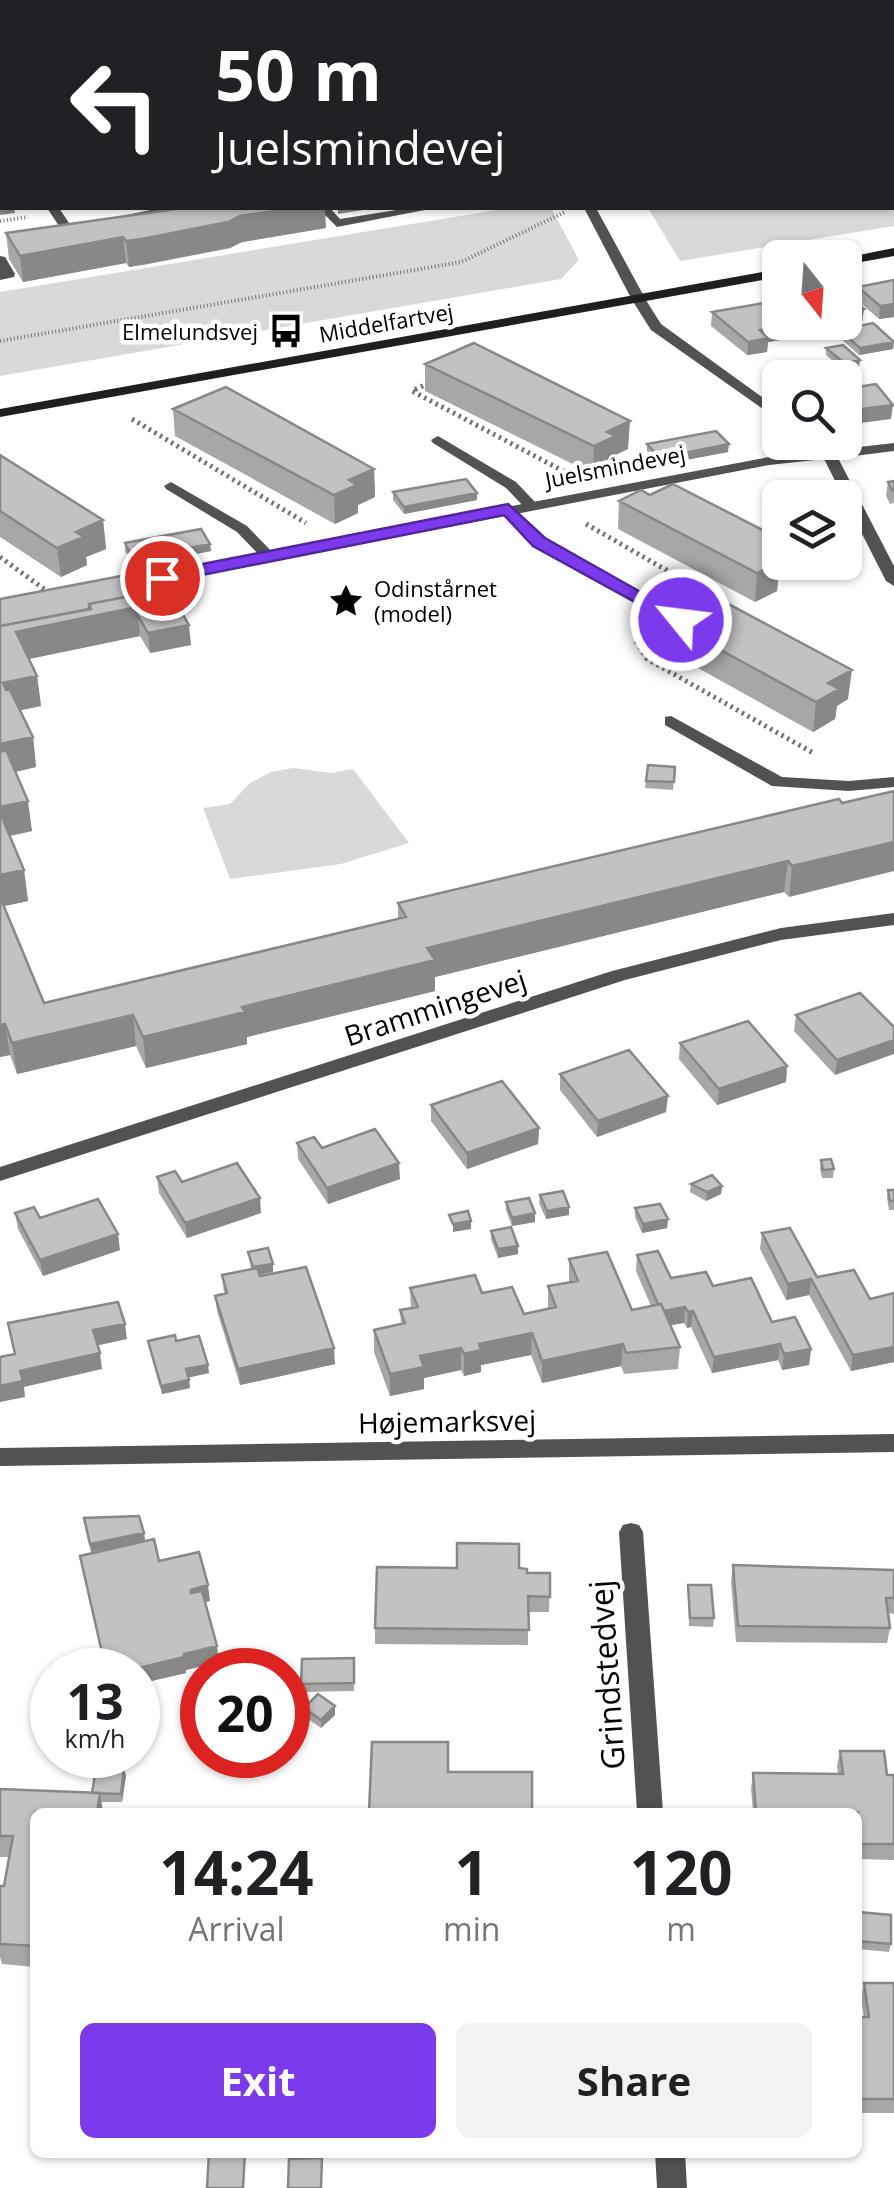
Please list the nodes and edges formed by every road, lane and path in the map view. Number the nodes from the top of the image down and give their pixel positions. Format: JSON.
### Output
{"nodes":[{"id":1,"x":54,"y":210,"type":"edge"},
{"id":2,"x":168,"y":210,"type":"edge"},
{"id":3,"x":326,"y":210,"type":"edge"},
{"id":4,"x":417,"y":210,"type":"edge"},
{"id":5,"x":573,"y":210,"type":"edge"},
{"id":6,"x":591,"y":210,"type":"edge"},
{"id":7,"x":104,"y":220,"type":"edge"},
{"id":8,"x":84,"y":223,"type":"edge"},
{"id":9,"x":65,"y":226,"type":"junction"},
{"id":10,"x":49,"y":228,"type":"edge"},
{"id":11,"x":894,"y":252,"type":"edge"},
{"id":12,"x":862,"y":258,"type":"edge"},
{"id":13,"x":0,"y":260,"type":"edge"},
{"id":14,"x":0,"y":276,"type":"edge"},
{"id":15,"x":762,"y":276,"type":"edge"},
{"id":16,"x":639,"y":300,"type":"junction"},
{"id":17,"x":0,"y":342,"type":"edge"},
{"id":18,"x":438,"y":380,"type":"edge"},
{"id":19,"x":762,"y":404,"type":"edge"},
{"id":20,"x":0,"y":413,"type":"edge"},
{"id":21,"x":132,"y":420,"type":"dead end"},
{"id":22,"x":438,"y":440,"type":"dead end"},
{"id":23,"x":862,"y":447,"type":"edge"},
{"id":24,"x":894,"y":447,"type":"edge"},
{"id":25,"x":762,"y":460,"type":"edge"},
{"id":26,"x":828,"y":460,"type":"edge"},
{"id":27,"x":171,"y":486,"type":"dead end"},
{"id":28,"x":595,"y":493,"type":"junction"},
{"id":29,"x":539,"y":504,"type":"junction"},
{"id":30,"x":508,"y":510,"type":"junction"},
{"id":31,"x":336,"y":544,"type":"junction"},
{"id":32,"x":269,"y":556,"type":"junction"},
{"id":33,"x":0,"y":557,"type":"edge"},
{"id":34,"x":894,"y":581,"type":"edge"},
{"id":35,"x":133,"y":583,"type":"edge"},
{"id":36,"x":55,"y":598,"type":"edge"},
{"id":37,"x":681,"y":620,"type":"junction"},
{"id":38,"x":671,"y":721,"type":"dead end"},
{"id":39,"x":824,"y":758,"type":"dead end"},
{"id":40,"x":894,"y":782,"type":"edge"},
{"id":41,"x":894,"y":919,"type":"edge"},
{"id":42,"x":0,"y":1174,"type":"edge"},
{"id":43,"x":894,"y":1444,"type":"edge"},
{"id":44,"x":0,"y":1457,"type":"edge"},
{"id":45,"x":631,"y":1532,"type":"dead end"},
{"id":46,"x":650,"y":1808,"type":"edge"},
{"id":47,"x":670,"y":2158,"type":"edge"},
{"id":48,"x":672,"y":2188,"type":"edge"}],
"edges":[{"from":1,"to":9,"type":"street"},
{"from":2,"to":7,"type":"street"},
{"from":3,"to":4,"type":"street"},
{"from":5,"to":17,"type":"path"},
{"from":6,"to":16,"type":"street"},
{"from":8,"to":9,"type":"street"},
{"from":9,"to":10,"type":"street"},
{"from":11,"to":12,"type":"main road"},
{"from":13,"to":14,"type":"street"},
{"from":15,"to":16,"type":"main road","name":"Middelfartvej"},
{"from":16,"to":19,"type":"street"},
{"from":16,"to":20,"type":"main road","name":"Middelfartvej"},
{"from":18,"to":28,"type":"path"},
{"from":21,"to":31,"type":"path"},
{"from":22,"to":29,"type":"street"},
{"from":23,"to":24,"type":"street","name":"Juelsmindevej"},
{"from":25,"to":28,"type":"street","name":"Juelsmindevej"},
{"from":26,"to":34,"type":"street"},
{"from":27,"to":32,"type":"street"},
{"from":28,"to":29,"type":"street","name":"Juelsmindevej"},
{"from":29,"to":30,"type":"street","name":"Juelsmindevej"},
{"from":29,"to":37,"type":"path"},
{"from":30,"to":31,"type":"street","name":"Juelsmindevej"},
{"from":30,"to":37,"type":"street"},
{"from":31,"to":32,"type":"street","name":"Juelsmindevej"},
{"from":32,"to":35,"type":"street","name":"Juelsmindevej"},
{"from":33,"to":36,"type":"path"},
{"from":37,"to":39,"type":"path"},
{"from":38,"to":40,"type":"street"},
{"from":41,"to":42,"type":"street","name":"Brammingevej"},
{"from":43,"to":44,"type":"street","name":"Højemarksvej"},
{"from":45,"to":46,"type":"street","name":"Grindstedvej"},
{"from":47,"to":48,"type":"street"}]}
